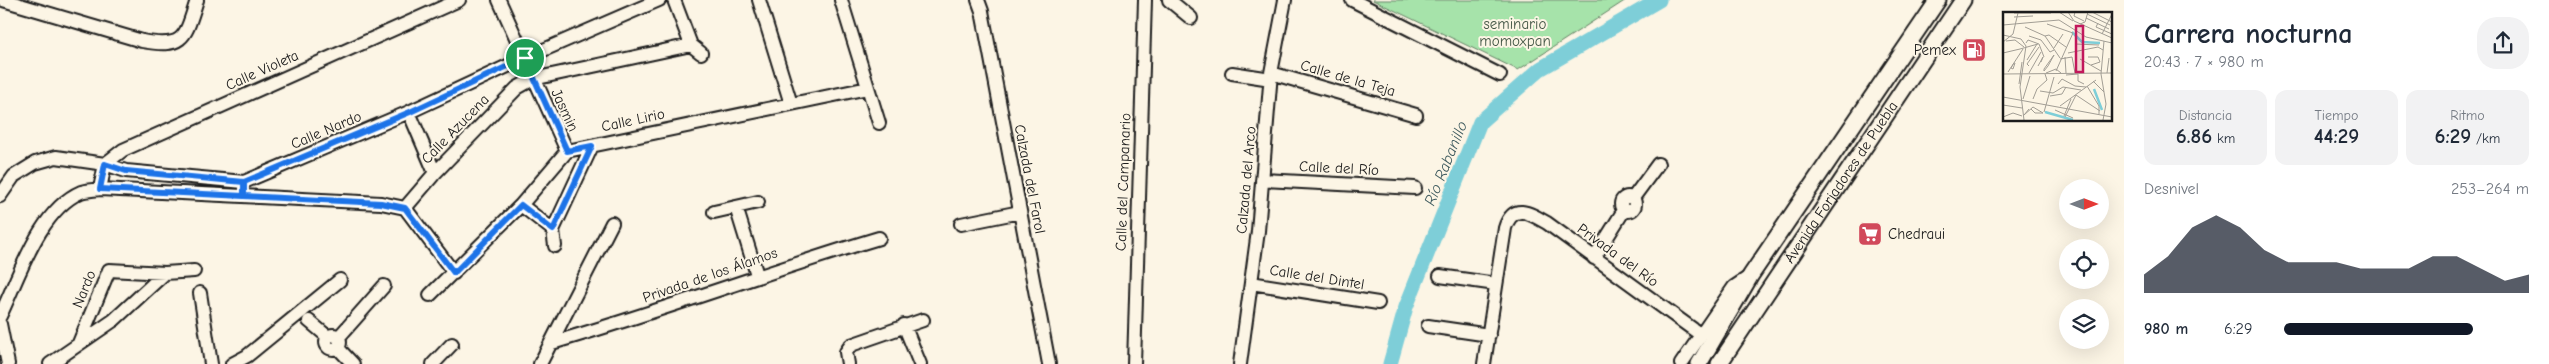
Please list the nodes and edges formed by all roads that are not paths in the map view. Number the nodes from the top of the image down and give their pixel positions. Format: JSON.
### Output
{"nodes":[{"id":1,"x":3,"y":0,"type":"edge"},
{"id":2,"x":197,"y":0,"type":"edge"},
{"id":3,"x":459,"y":0,"type":"edge"},
{"id":4,"x":499,"y":0,"type":"edge"},
{"id":5,"x":659,"y":0,"type":"edge"},
{"id":6,"x":674,"y":0,"type":"edge"},
{"id":7,"x":759,"y":0,"type":"edge"},
{"id":8,"x":841,"y":0,"type":"edge"},
{"id":9,"x":978,"y":0,"type":"edge"},
{"id":10,"x":1145,"y":0,"type":"edge"},
{"id":11,"x":1169,"y":0,"type":"edge"},
{"id":12,"x":1285,"y":0,"type":"edge"},
{"id":13,"x":1352,"y":0,"type":"edge"},
{"id":14,"x":1938,"y":0,"type":"edge"},
{"id":15,"x":1963,"y":0,"type":"edge"},
{"id":16,"x":1191,"y":18,"type":"dead end"},
{"id":17,"x":691,"y":45,"type":"junction"},
{"id":18,"x":701,"y":53,"type":"dead end"},
{"id":19,"x":525,"y":58,"type":"junction"},
{"id":20,"x":1232,"y":73,"type":"dead end"},
{"id":21,"x":1500,"y":75,"type":"dead end"},
{"id":22,"x":1271,"y":76,"type":"junction"},
{"id":23,"x":533,"y":79,"type":"junction"},
{"id":24,"x":868,"y":88,"type":"junction"},
{"id":25,"x":791,"y":104,"type":"junction"},
{"id":26,"x":410,"y":112,"type":"junction"},
{"id":27,"x":1416,"y":114,"type":"dead end"},
{"id":28,"x":878,"y":123,"type":"dead end"},
{"id":29,"x":592,"y":146,"type":"junction"},
{"id":30,"x":567,"y":151,"type":"junction"},
{"id":31,"x":105,"y":164,"type":"junction"},
{"id":32,"x":1658,"y":164,"type":"dead end"},
{"id":33,"x":435,"y":172,"type":"junction"},
{"id":34,"x":1262,"y":180,"type":"junction"},
{"id":35,"x":244,"y":182,"type":"junction"},
{"id":36,"x":1415,"y":188,"type":"dead end"},
{"id":37,"x":100,"y":189,"type":"junction"},
{"id":38,"x":0,"y":196,"type":"edge"},
{"id":39,"x":244,"y":196,"type":"junction"},
{"id":40,"x":758,"y":202,"type":"dead end"},
{"id":41,"x":521,"y":205,"type":"junction"},
{"id":42,"x":736,"y":207,"type":"junction"},
{"id":43,"x":405,"y":208,"type":"junction"},
{"id":44,"x":714,"y":212,"type":"dead end"},
{"id":45,"x":1020,"y":212,"type":"junction"},
{"id":46,"x":612,"y":223,"type":"dead end"},
{"id":47,"x":961,"y":224,"type":"dead end"},
{"id":48,"x":553,"y":230,"type":"junction"},
{"id":49,"x":878,"y":238,"type":"dead end"},
{"id":50,"x":555,"y":246,"type":"dead end"},
{"id":51,"x":1594,"y":258,"type":"junction"},
{"id":52,"x":194,"y":271,"type":"dead end"},
{"id":53,"x":165,"y":273,"type":"junction"},
{"id":54,"x":454,"y":273,"type":"junction"},
{"id":55,"x":757,"y":275,"type":"junction"},
{"id":56,"x":1751,"y":275,"type":"junction"},
{"id":57,"x":1440,"y":276,"type":"dead end"},
{"id":58,"x":340,"y":280,"type":"dead end"},
{"id":59,"x":1251,"y":283,"type":"junction"},
{"id":60,"x":1496,"y":284,"type":"junction"},
{"id":61,"x":384,"y":286,"type":"dead end"},
{"id":62,"x":200,"y":293,"type":"dead end"},
{"id":63,"x":430,"y":295,"type":"dead end"},
{"id":64,"x":1378,"y":303,"type":"dead end"},
{"id":65,"x":1,"y":311,"type":"edge"},
{"id":66,"x":923,"y":320,"type":"dead end"},
{"id":67,"x":309,"y":321,"type":"dead end"},
{"id":68,"x":0,"y":324,"type":"edge"},
{"id":69,"x":904,"y":325,"type":"junction"},
{"id":70,"x":1428,"y":326,"type":"dead end"},
{"id":71,"x":1489,"y":335,"type":"junction"},
{"id":72,"x":1702,"y":335,"type":"junction"},
{"id":73,"x":335,"y":341,"type":"junction"},
{"id":74,"x":79,"y":343,"type":"junction"},
{"id":75,"x":552,"y":343,"type":"junction"},
{"id":76,"x":452,"y":344,"type":"dead end"},
{"id":77,"x":8,"y":364,"type":"edge"},
{"id":78,"x":50,"y":364,"type":"edge"},
{"id":79,"x":211,"y":364,"type":"edge"},
{"id":80,"x":232,"y":364,"type":"edge"},
{"id":81,"x":352,"y":364,"type":"edge"},
{"id":82,"x":433,"y":364,"type":"edge"},
{"id":83,"x":540,"y":364,"type":"edge"},
{"id":84,"x":848,"y":364,"type":"edge"},
{"id":85,"x":920,"y":364,"type":"edge"},
{"id":86,"x":1049,"y":364,"type":"edge"},
{"id":87,"x":1134,"y":364,"type":"edge"},
{"id":88,"x":1240,"y":364,"type":"edge"},
{"id":89,"x":1484,"y":364,"type":"edge"},
{"id":90,"x":1681,"y":364,"type":"edge"},
{"id":91,"x":1699,"y":364,"type":"edge"},
{"id":92,"x":1719,"y":364,"type":"edge"}],
"edges":[{"from":1,"to":2,"type":"street"},
{"from":3,"to":31,"type":"street","name":"Calle Violeta"},
{"from":4,"to":19,"type":"street","name":"Jasmin"},
{"from":5,"to":19,"type":"street","name":"Calle Nardo"},
{"from":6,"to":17,"type":"street"},
{"from":7,"to":25,"type":"street"},
{"from":8,"to":24,"type":"street"},
{"from":9,"to":45,"type":"street","name":"Calzada del Farol"},
{"from":10,"to":87,"type":"street","name":"Calle del Campanario"},
{"from":11,"to":16,"type":"street"},
{"from":12,"to":22,"type":"street","name":"Calzada del Arco"},
{"from":13,"to":21,"type":"street"},
{"from":14,"to":56,"type":"main road","name":"Avenida Forjadores de Puebla"},
{"from":15,"to":92,"type":"main road","name":"Avenida Forjadores de Puebla"},
{"from":17,"to":18,"type":"street"},
{"from":17,"to":23,"type":"street"},
{"from":19,"to":23,"type":"street","name":"Jasmin"},
{"from":19,"to":26,"type":"street","name":"Calle Nardo"},
{"from":20,"to":22,"type":"street","name":"Calle de la Teja"},
{"from":22,"to":27,"type":"street","name":"Calle de la Teja"},
{"from":22,"to":34,"type":"street","name":"Calzada del Arco"},
{"from":23,"to":30,"type":"street","name":"Jasmin"},
{"from":23,"to":33,"type":"street","name":"Calle Azucena"},
{"from":24,"to":25,"type":"street","name":"Calle Lirio"},
{"from":24,"to":28,"type":"street"},
{"from":25,"to":29,"type":"street","name":"Calle Lirio"},
{"from":26,"to":33,"type":"street"},
{"from":26,"to":35,"type":"street","name":"Calle Nardo"},
{"from":29,"to":30,"type":"street","name":"Calle Lirio"},
{"from":29,"to":48,"type":"street"},
{"from":30,"to":41,"type":"street"},
{"from":31,"to":35,"type":"street","name":"Calle Nardo"},
{"from":31,"to":37,"type":"street"},
{"from":31,"to":38,"type":"street","name":"Calle Nardo"},
{"from":32,"to":51,"type":"street"},
{"from":33,"to":43,"type":"street","name":"Calle Azucena"},
{"from":34,"to":36,"type":"street","name":"Calle del Río"},
{"from":34,"to":59,"type":"street","name":"Calzada del Arco"},
{"from":35,"to":39,"type":"street"},
{"from":37,"to":39,"type":"street"},
{"from":37,"to":65,"type":"street"},
{"from":39,"to":43,"type":"street"},
{"from":40,"to":42,"type":"street"},
{"from":41,"to":48,"type":"street"},
{"from":41,"to":54,"type":"street"},
{"from":42,"to":44,"type":"street"},
{"from":42,"to":55,"type":"street"},
{"from":43,"to":54,"type":"street"},
{"from":45,"to":47,"type":"street"},
{"from":45,"to":86,"type":"street","name":"Calzada del Farol"},
{"from":46,"to":75,"type":"street"},
{"from":48,"to":50,"type":"street"},
{"from":49,"to":55,"type":"street","name":"Privada de los Álamos"},
{"from":51,"to":60,"type":"street","name":"Privada del Río"},
{"from":51,"to":72,"type":"street","name":"Privada del Río"},
{"from":52,"to":53,"type":"street","name":"Nardo"},
{"from":53,"to":74,"type":"street"},
{"from":53,"to":74,"type":"street","name":"Nardo"},
{"from":54,"to":63,"type":"street"},
{"from":55,"to":75,"type":"street","name":"Privada de los Álamos"},
{"from":56,"to":72,"type":"street"},
{"from":56,"to":91,"type":"main road","name":"Avenida Forjadores de Puebla"},
{"from":57,"to":60,"type":"street"},
{"from":58,"to":80,"type":"street"},
{"from":59,"to":64,"type":"street","name":"Calle del Dintel"},
{"from":59,"to":88,"type":"street","name":"Calzada del Arco"},
{"from":60,"to":71,"type":"street"},
{"from":61,"to":73,"type":"street"},
{"from":62,"to":79,"type":"street"},
{"from":66,"to":69,"type":"street"},
{"from":67,"to":73,"type":"street"},
{"from":68,"to":77,"type":"street"},
{"from":69,"to":84,"type":"street"},
{"from":69,"to":85,"type":"street"},
{"from":70,"to":71,"type":"street"},
{"from":71,"to":89,"type":"street"},
{"from":72,"to":90,"type":"street"},
{"from":73,"to":81,"type":"street"},
{"from":74,"to":78,"type":"street"},
{"from":75,"to":83,"type":"street"},
{"from":76,"to":82,"type":"street"}]}
